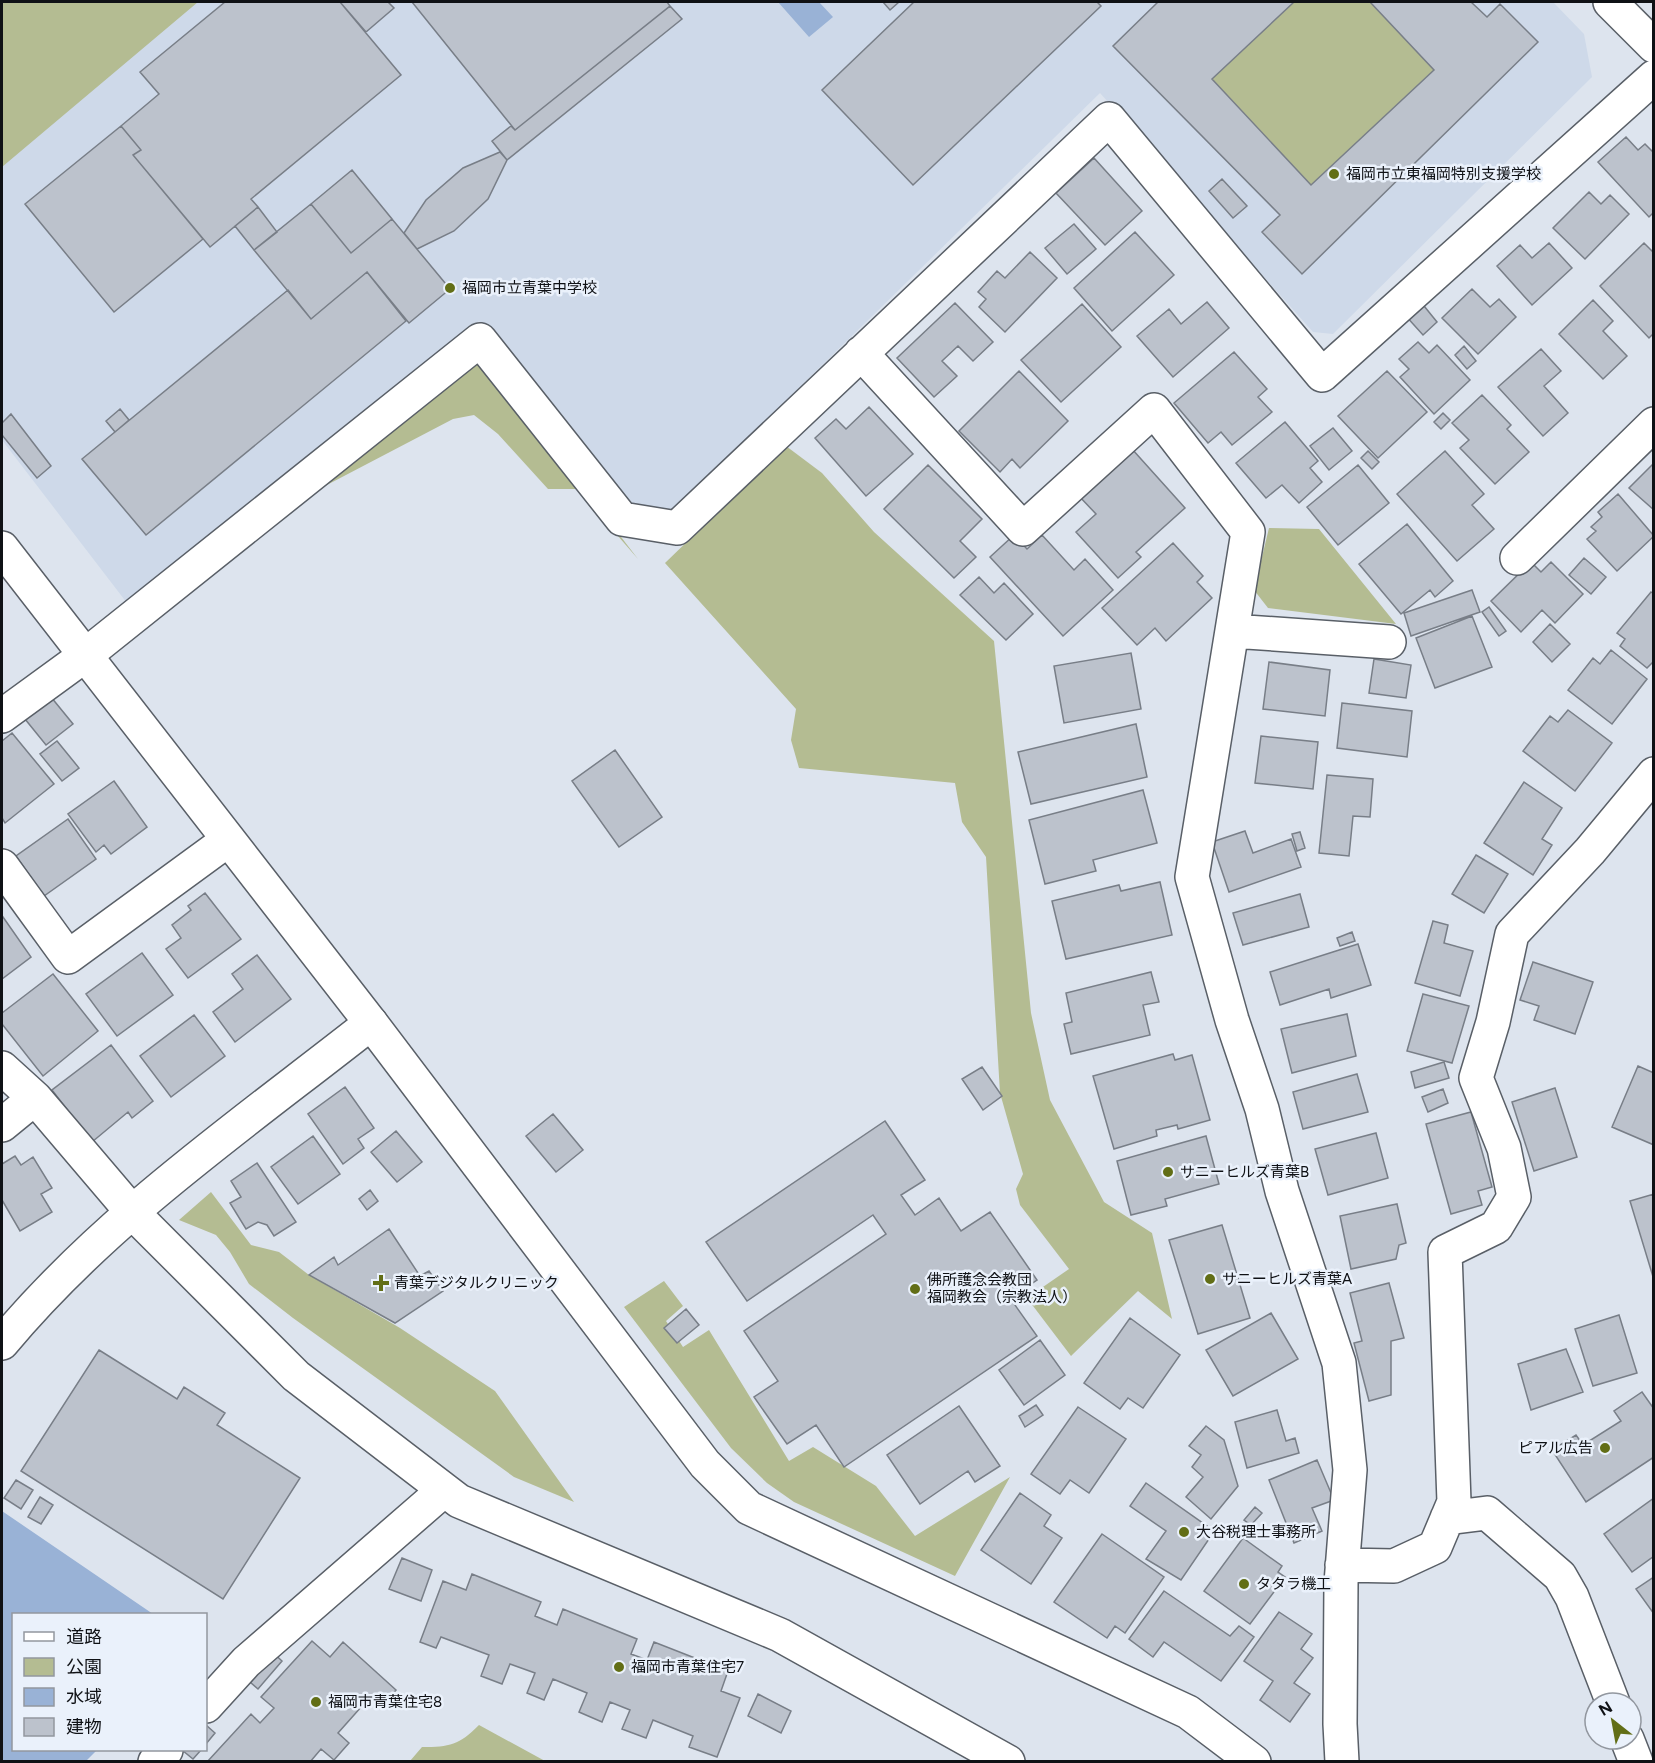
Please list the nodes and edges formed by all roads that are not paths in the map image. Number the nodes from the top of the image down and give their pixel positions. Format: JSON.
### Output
{"nodes":[{"id":1,"x":1610,"y":2,"type":"edge"},
{"id":2,"x":1653,"y":46,"type":"edge"},
{"id":3,"x":1653,"y":77,"type":"edge"},
{"id":4,"x":861,"y":353,"type":"junction"},
{"id":5,"x":1653,"y":424,"type":"edge"},
{"id":6,"x":2,"y":548,"type":"edge"},
{"id":7,"x":1517,"y":558,"type":"dead end"},
{"id":8,"x":1232,"y":631,"type":"junction"},
{"id":9,"x":1389,"y":642,"type":"dead end"},
{"id":10,"x":87,"y":654,"type":"junction"},
{"id":11,"x":2,"y":716,"type":"edge"},
{"id":12,"x":1653,"y":774,"type":"edge"},
{"id":13,"x":228,"y":840,"type":"junction"},
{"id":14,"x":2,"y":866,"type":"edge"},
{"id":15,"x":370,"y":1023,"type":"junction"},
{"id":16,"x":2,"y":1068,"type":"edge"},
{"id":17,"x":35,"y":1098,"type":"junction"},
{"id":18,"x":2,"y":1125,"type":"edge"},
{"id":19,"x":132,"y":1212,"type":"junction"},
{"id":20,"x":2,"y":1343,"type":"edge"},
{"id":21,"x":444,"y":1490,"type":"junction"},
{"id":22,"x":1447,"y":1518,"type":"junction"},
{"id":23,"x":1342,"y":1565,"type":"junction"},
{"id":24,"x":1608,"y":1691,"type":"edge"},
{"id":25,"x":207,"y":1705,"type":"edge"},
{"id":26,"x":1008,"y":1761,"type":"edge"},
{"id":27,"x":1254,"y":1761,"type":"edge"},
{"id":28,"x":1342,"y":1761,"type":"edge"}],
"edges":[{"from":1,"to":2,"type":"street"},
{"from":3,"to":4,"type":"street"},
{"from":4,"to":8,"type":"street"},
{"from":4,"to":10,"type":"street"},
{"from":5,"to":7,"type":"street"},
{"from":6,"to":10,"type":"street"},
{"from":8,"to":9,"type":"street"},
{"from":8,"to":23,"type":"street"},
{"from":10,"to":11,"type":"street"},
{"from":10,"to":13,"type":"street"},
{"from":12,"to":22,"type":"street"},
{"from":13,"to":14,"type":"street"},
{"from":13,"to":15,"type":"street"},
{"from":15,"to":19,"type":"street"},
{"from":15,"to":27,"type":"street"},
{"from":16,"to":17,"type":"street"},
{"from":17,"to":18,"type":"street"},
{"from":17,"to":19,"type":"street"},
{"from":19,"to":20,"type":"street"},
{"from":19,"to":21,"type":"street"},
{"from":21,"to":25,"type":"street"},
{"from":21,"to":26,"type":"street"},
{"from":22,"to":23,"type":"street"},
{"from":22,"to":24,"type":"street"},
{"from":23,"to":28,"type":"street"}]}
